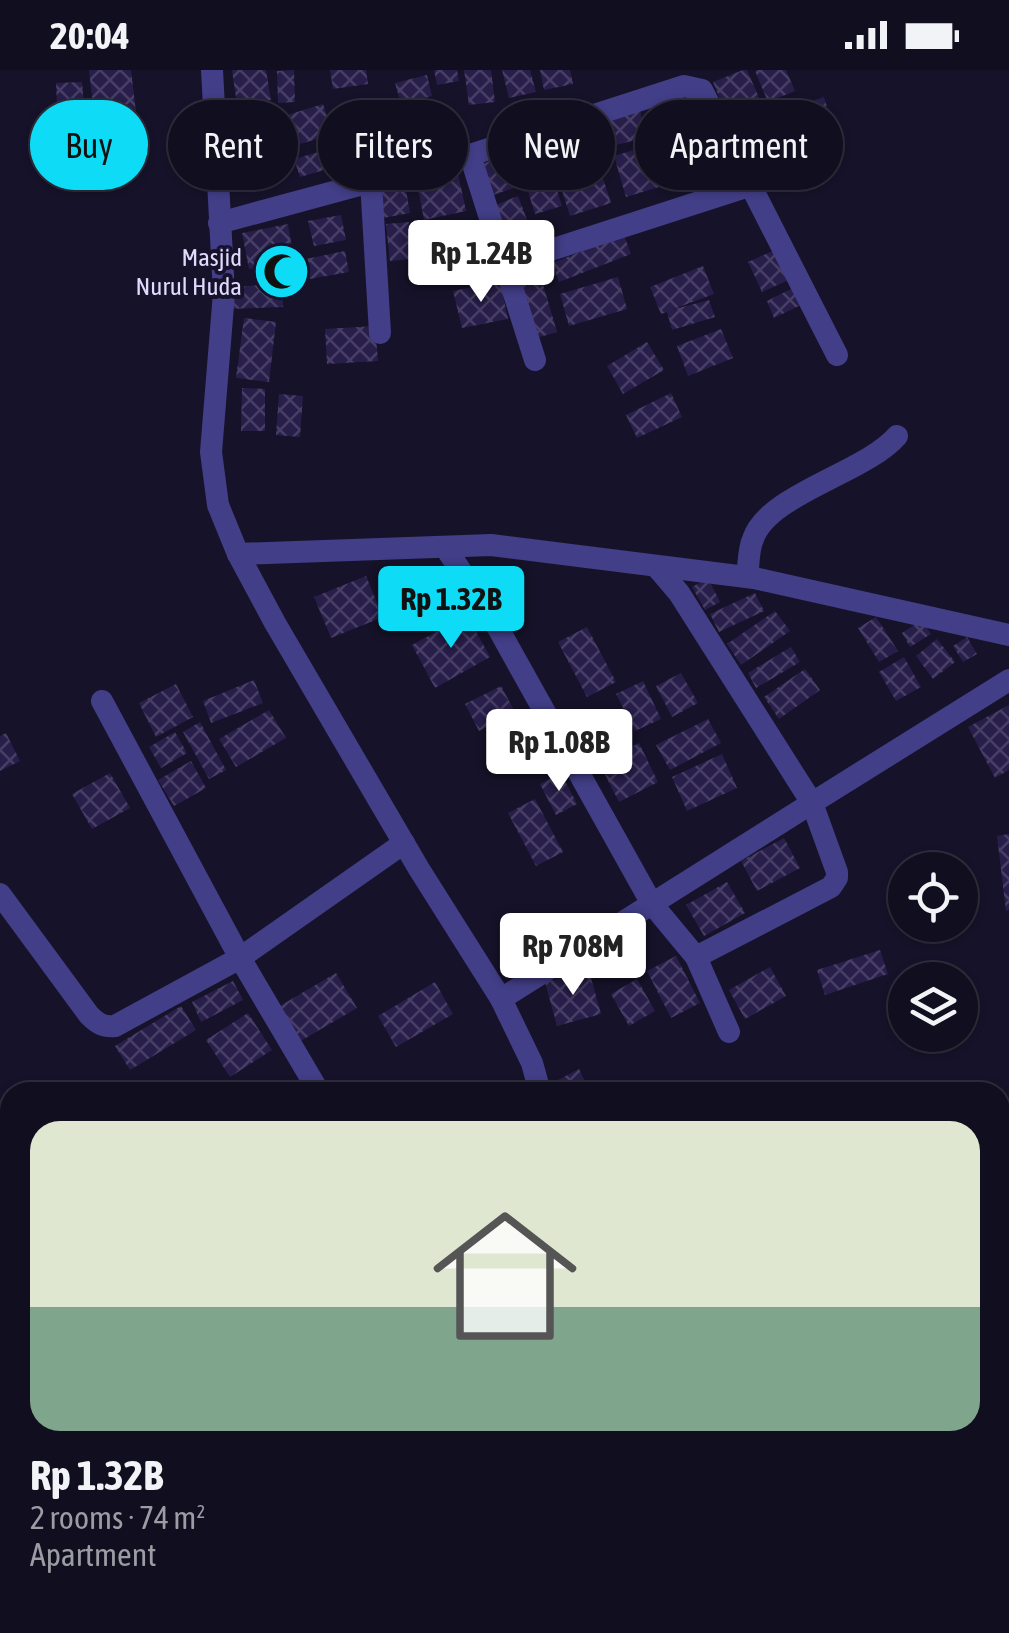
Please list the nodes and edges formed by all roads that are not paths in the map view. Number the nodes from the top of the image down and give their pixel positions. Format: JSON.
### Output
{"nodes":[{"id":1,"x":212,"y":70,"type":"edge"},
{"id":2,"x":681,"y":78,"type":"edge"},
{"id":3,"x":707,"y":100,"type":"edge"},
{"id":4,"x":470,"y":155,"type":"joint"},
{"id":5,"x":341,"y":190,"type":"edge"},
{"id":6,"x":371,"y":190,"type":"edge"},
{"id":7,"x":736,"y":190,"type":"edge"},
{"id":8,"x":754,"y":190,"type":"edge"},
{"id":9,"x":219,"y":223,"type":"junction"},
{"id":10,"x":504,"y":265,"type":"junction"},
{"id":11,"x":380,"y":333,"type":"dead end"},
{"id":12,"x":837,"y":355,"type":"dead end"},
{"id":13,"x":535,"y":360,"type":"dead end"},
{"id":14,"x":897,"y":436,"type":"dead end"},
{"id":15,"x":445,"y":547,"type":"junction"},
{"id":16,"x":238,"y":554,"type":"junction"},
{"id":17,"x":656,"y":566,"type":"junction"},
{"id":18,"x":747,"y":577,"type":"junction"},
{"id":19,"x":1009,"y":635,"type":"edge"},
{"id":20,"x":1009,"y":680,"type":"edge"},
{"id":21,"x":102,"y":701,"type":"dead end"},
{"id":22,"x":812,"y":802,"type":"junction"},
{"id":23,"x":404,"y":843,"type":"junction"},
{"id":24,"x":0,"y":894,"type":"edge"},
{"id":25,"x":652,"y":904,"type":"junction"},
{"id":26,"x":696,"y":957,"type":"junction"},
{"id":27,"x":240,"y":958,"type":"junction"},
{"id":28,"x":502,"y":1000,"type":"junction"},
{"id":29,"x":728,"y":1032,"type":"dead end"},
{"id":30,"x":313,"y":1082,"type":"edge"},
{"id":31,"x":537,"y":1082,"type":"edge"}],
"edges":[{"from":1,"to":9,"type":"street"},
{"from":2,"to":3,"type":"street"},
{"from":2,"to":4,"type":"street"},
{"from":4,"to":10,"type":"street"},
{"from":5,"to":9,"type":"street"},
{"from":6,"to":11,"type":"street"},
{"from":7,"to":10,"type":"street"},
{"from":8,"to":12,"type":"street"},
{"from":9,"to":16,"type":"street"},
{"from":10,"to":13,"type":"street"},
{"from":14,"to":18,"type":"street"},
{"from":15,"to":16,"type":"street"},
{"from":15,"to":17,"type":"street"},
{"from":15,"to":25,"type":"street"},
{"from":16,"to":23,"type":"street"},
{"from":17,"to":18,"type":"street"},
{"from":17,"to":22,"type":"street"},
{"from":18,"to":19,"type":"street"},
{"from":20,"to":22,"type":"street"},
{"from":21,"to":27,"type":"street"},
{"from":22,"to":25,"type":"street"},
{"from":22,"to":26,"type":"street"},
{"from":23,"to":27,"type":"street"},
{"from":23,"to":28,"type":"street"},
{"from":24,"to":27,"type":"street"},
{"from":25,"to":26,"type":"street"},
{"from":25,"to":28,"type":"street"},
{"from":26,"to":29,"type":"street"},
{"from":27,"to":30,"type":"street"},
{"from":28,"to":31,"type":"street"}]}
